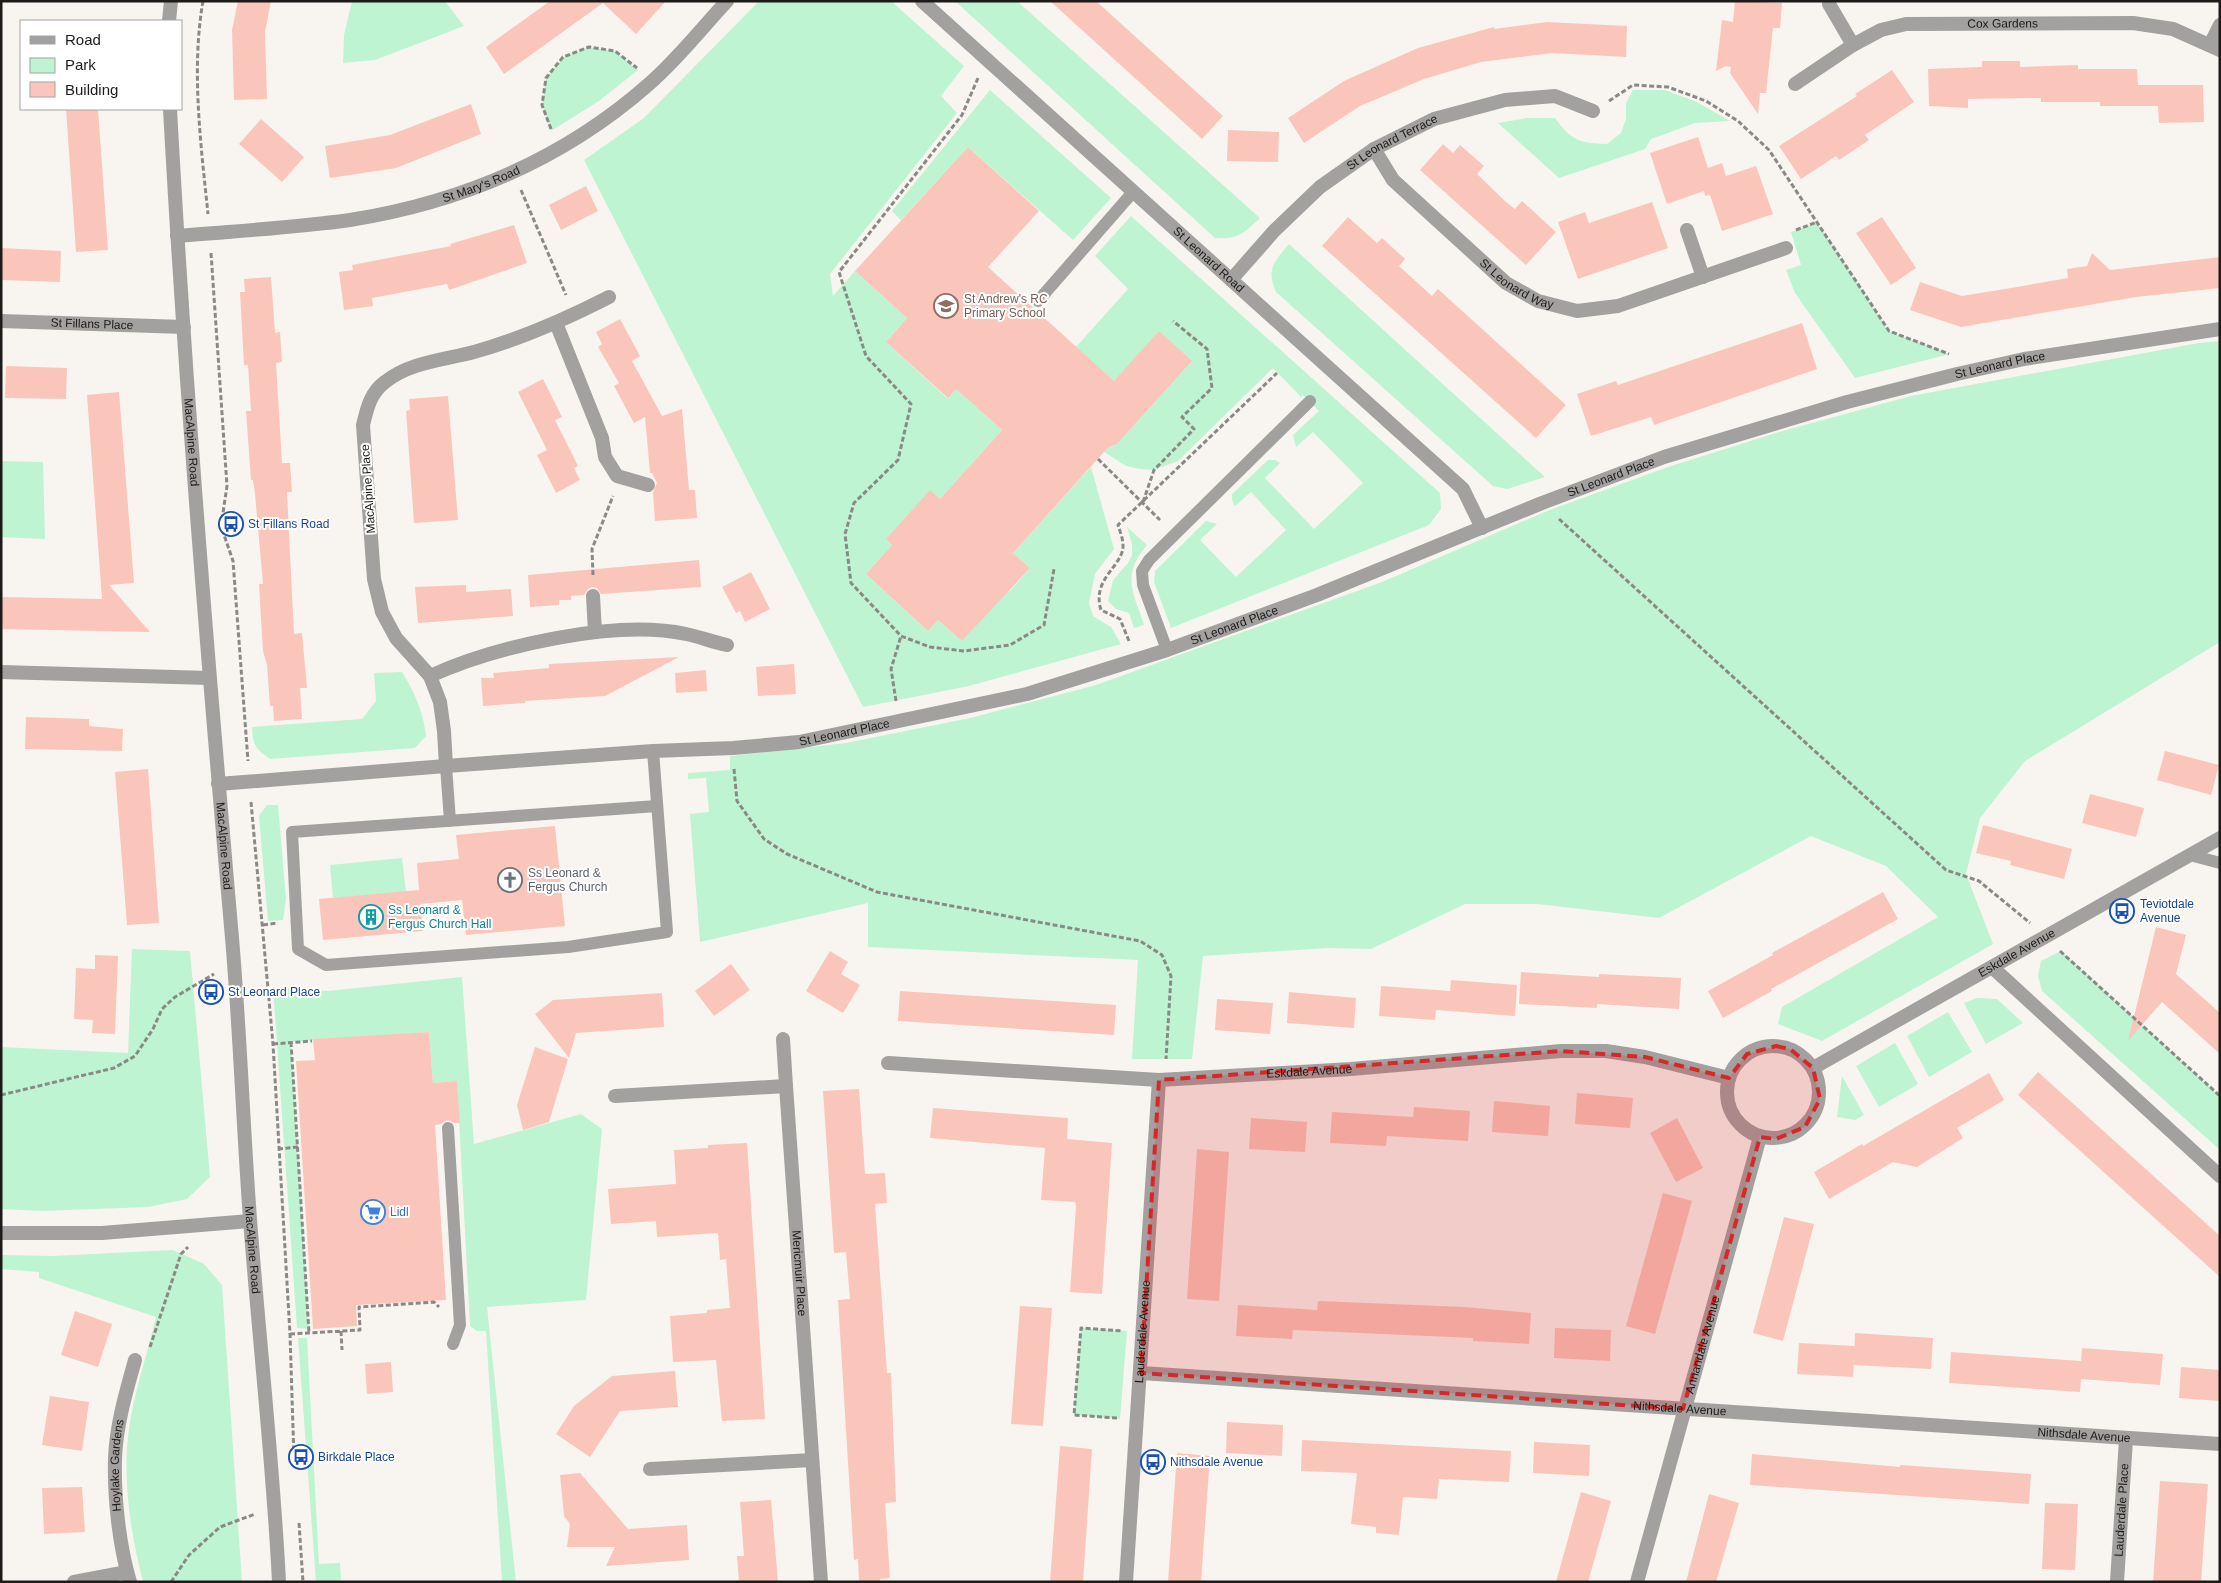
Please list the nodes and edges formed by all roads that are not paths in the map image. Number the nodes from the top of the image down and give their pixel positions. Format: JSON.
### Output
{"nodes":[{"id":1,"x":171,"y":1,"type":"edge"},
{"id":2,"x":727,"y":1,"type":"edge"},
{"id":3,"x":922,"y":1,"type":"edge"},
{"id":4,"x":1829,"y":4,"type":"dead end"},
{"id":5,"x":170,"y":20,"type":"edge"},
{"id":6,"x":2220,"y":25,"type":"edge"},
{"id":7,"x":1853,"y":46,"type":"junction"},
{"id":8,"x":2215,"y":48,"type":"edge"},
{"id":9,"x":1795,"y":84,"type":"dead end"},
{"id":10,"x":170,"y":110,"type":"edge"},
{"id":11,"x":1593,"y":111,"type":"road end"},
{"id":12,"x":1374,"y":148,"type":"junction"},
{"id":13,"x":1133,"y":192,"type":"junction"},
{"id":14,"x":1687,"y":230,"type":"dead end"},
{"id":15,"x":177,"y":236,"type":"junction"},
{"id":16,"x":1786,"y":248,"type":"dead end"},
{"id":17,"x":1703,"y":277,"type":"junction"},
{"id":18,"x":1231,"y":280,"type":"junction"},
{"id":19,"x":609,"y":297,"type":"dead end"},
{"id":20,"x":1038,"y":301,"type":"dead end"},
{"id":21,"x":1,"y":321,"type":"edge"},
{"id":22,"x":556,"y":323,"type":"junction"},
{"id":23,"x":184,"y":327,"type":"junction"},
{"id":24,"x":2220,"y":329,"type":"edge"},
{"id":25,"x":1310,"y":401,"type":"dead end"},
{"id":26,"x":648,"y":485,"type":"dead end"},
{"id":27,"x":1482,"y":528,"type":"junction"},
{"id":28,"x":593,"y":596,"type":"road end"},
{"id":29,"x":595,"y":632,"type":"junction"},
{"id":30,"x":726,"y":645,"type":"dead end"},
{"id":31,"x":1167,"y":650,"type":"junction"},
{"id":32,"x":1,"y":672,"type":"edge"},
{"id":33,"x":430,"y":676,"type":"junction"},
{"id":34,"x":209,"y":678,"type":"junction"},
{"id":35,"x":653,"y":751,"type":"junction"},
{"id":36,"x":446,"y":766,"type":"junction"},
{"id":37,"x":218,"y":784,"type":"junction"},
{"id":38,"x":657,"y":806,"type":"junction"},
{"id":39,"x":450,"y":820,"type":"junction"},
{"id":40,"x":2220,"y":838,"type":"edge"},
{"id":41,"x":2190,"y":855,"type":"junction"},
{"id":42,"x":2220,"y":863,"type":"edge"},
{"id":43,"x":1992,"y":967,"type":"junction"},
{"id":44,"x":783,"y":1039,"type":"dead end"},
{"id":45,"x":888,"y":1063,"type":"dead end"},
{"id":46,"x":1814,"y":1068,"type":"junction"},
{"id":47,"x":1729,"y":1078,"type":"junction"},
{"id":48,"x":1159,"y":1080,"type":"junction"},
{"id":49,"x":786,"y":1086,"type":"junction"},
{"id":50,"x":615,"y":1096,"type":"dead end"},
{"id":51,"x":448,"y":1128,"type":"dead end"},
{"id":52,"x":1760,"y":1137,"type":"junction"},
{"id":53,"x":2220,"y":1176,"type":"edge"},
{"id":54,"x":250,"y":1221,"type":"junction"},
{"id":55,"x":1,"y":1233,"type":"edge"},
{"id":56,"x":453,"y":1344,"type":"dead end"},
{"id":57,"x":134,"y":1360,"type":"road end"},
{"id":58,"x":1141,"y":1373,"type":"junction"},
{"id":59,"x":1684,"y":1409,"type":"junction"},
{"id":60,"x":2126,"y":1439,"type":"junction"},
{"id":61,"x":2220,"y":1444,"type":"edge"},
{"id":62,"x":812,"y":1460,"type":"junction"},
{"id":63,"x":650,"y":1469,"type":"dead end"},
{"id":64,"x":128,"y":1577,"type":"edge"},
{"id":65,"x":74,"y":1582,"type":"edge"},
{"id":66,"x":279,"y":1582,"type":"edge"},
{"id":67,"x":821,"y":1582,"type":"edge"},
{"id":68,"x":1126,"y":1582,"type":"edge"},
{"id":69,"x":1637,"y":1582,"type":"edge"},
{"id":70,"x":2117,"y":1582,"type":"edge"}],
"edges":[{"from":1,"to":5,"type":"street"},
{"from":2,"to":15,"type":"street","name":"St Mary's Road"},
{"from":3,"to":13,"type":"street","name":"St Leonard Road"},
{"from":4,"to":7,"type":"street"},
{"from":6,"to":8,"type":"street"},
{"from":7,"to":8,"type":"street","name":"Cox Gardens"},
{"from":7,"to":9,"type":"street","name":"Cox Gardens"},
{"from":10,"to":15,"type":"street","name":"MacAlpine Road"},
{"from":11,"to":12,"type":"street","name":"St Leonard Terrace"},
{"from":12,"to":17,"type":"street","name":"St Leonard Way"},
{"from":12,"to":18,"type":"street","name":"St Leonard Terrace"},
{"from":13,"to":18,"type":"street","name":"St Leonard Road"},
{"from":13,"to":20,"type":"lane"},
{"from":14,"to":17,"type":"street"},
{"from":15,"to":23,"type":"street","name":"MacAlpine Road"},
{"from":16,"to":17,"type":"street","name":"St Leonard Way"},
{"from":18,"to":27,"type":"street","name":"St Leonard Road"},
{"from":19,"to":22,"type":"street","name":"MacAlpine Place"},
{"from":21,"to":23,"type":"street","name":"St Fillans Place"},
{"from":22,"to":26,"type":"street"},
{"from":22,"to":33,"type":"street","name":"MacAlpine Place"},
{"from":23,"to":34,"type":"street","name":"MacAlpine Road"},
{"from":24,"to":27,"type":"street","name":"St Leonard Place"},
{"from":25,"to":31,"type":"lane"},
{"from":27,"to":31,"type":"street","name":"St Leonard Place"},
{"from":28,"to":29,"type":"street"},
{"from":29,"to":30,"type":"street"},
{"from":29,"to":33,"type":"street"},
{"from":31,"to":35,"type":"street","name":"St Leonard Place"},
{"from":32,"to":34,"type":"street"},
{"from":33,"to":36,"type":"street","name":"MacAlpine Place"},
{"from":34,"to":37,"type":"street","name":"MacAlpine Road"},
{"from":35,"to":36,"type":"street","name":"St Leonard Place"},
{"from":35,"to":38,"type":"lane"},
{"from":36,"to":37,"type":"street","name":"St Leonard Place"},
{"from":36,"to":39,"type":"lane"},
{"from":37,"to":54,"type":"street","name":"MacAlpine Road"},
{"from":38,"to":39,"type":"lane"},
{"from":38,"to":39,"type":"lane"},
{"from":40,"to":41,"type":"street","name":"Eskdale Avenue"},
{"from":41,"to":42,"type":"lane"},
{"from":41,"to":43,"type":"street","name":"Eskdale Avenue"},
{"from":43,"to":46,"type":"street","name":"Eskdale Avenue"},
{"from":43,"to":53,"type":"street"},
{"from":44,"to":49,"type":"street","name":"Mericmuir Place"},
{"from":45,"to":48,"type":"street","name":"Eskdale Avenue"},
{"from":46,"to":47,"type":"street"},
{"from":46,"to":52,"type":"street"},
{"from":47,"to":48,"type":"street","name":"Eskdale Avenue"},
{"from":47,"to":52,"type":"street"},
{"from":48,"to":58,"type":"street","name":"Lauderdale Avenue"},
{"from":49,"to":50,"type":"street"},
{"from":49,"to":62,"type":"street","name":"Mericmuir Place"},
{"from":51,"to":56,"type":"lane"},
{"from":52,"to":59,"type":"street","name":"Annandale Avenue"},
{"from":54,"to":55,"type":"street"},
{"from":54,"to":66,"type":"street","name":"MacAlpine Road"},
{"from":57,"to":64,"type":"street","name":"Hoylake Gardens"},
{"from":58,"to":59,"type":"street","name":"Nithsdale Avenue"},
{"from":58,"to":68,"type":"street","name":"Lauderdale Avenue"},
{"from":59,"to":60,"type":"street","name":"Nithsdale Avenue"},
{"from":59,"to":69,"type":"street","name":"Annandale Avenue"},
{"from":60,"to":61,"type":"street","name":"Nithsdale Avenue"},
{"from":60,"to":70,"type":"street","name":"Lauderdale Place"},
{"from":62,"to":63,"type":"street"},
{"from":62,"to":67,"type":"street","name":"Mericmuir Place"},
{"from":64,"to":65,"type":"street","name":"Hoylake Gardens"}]}
